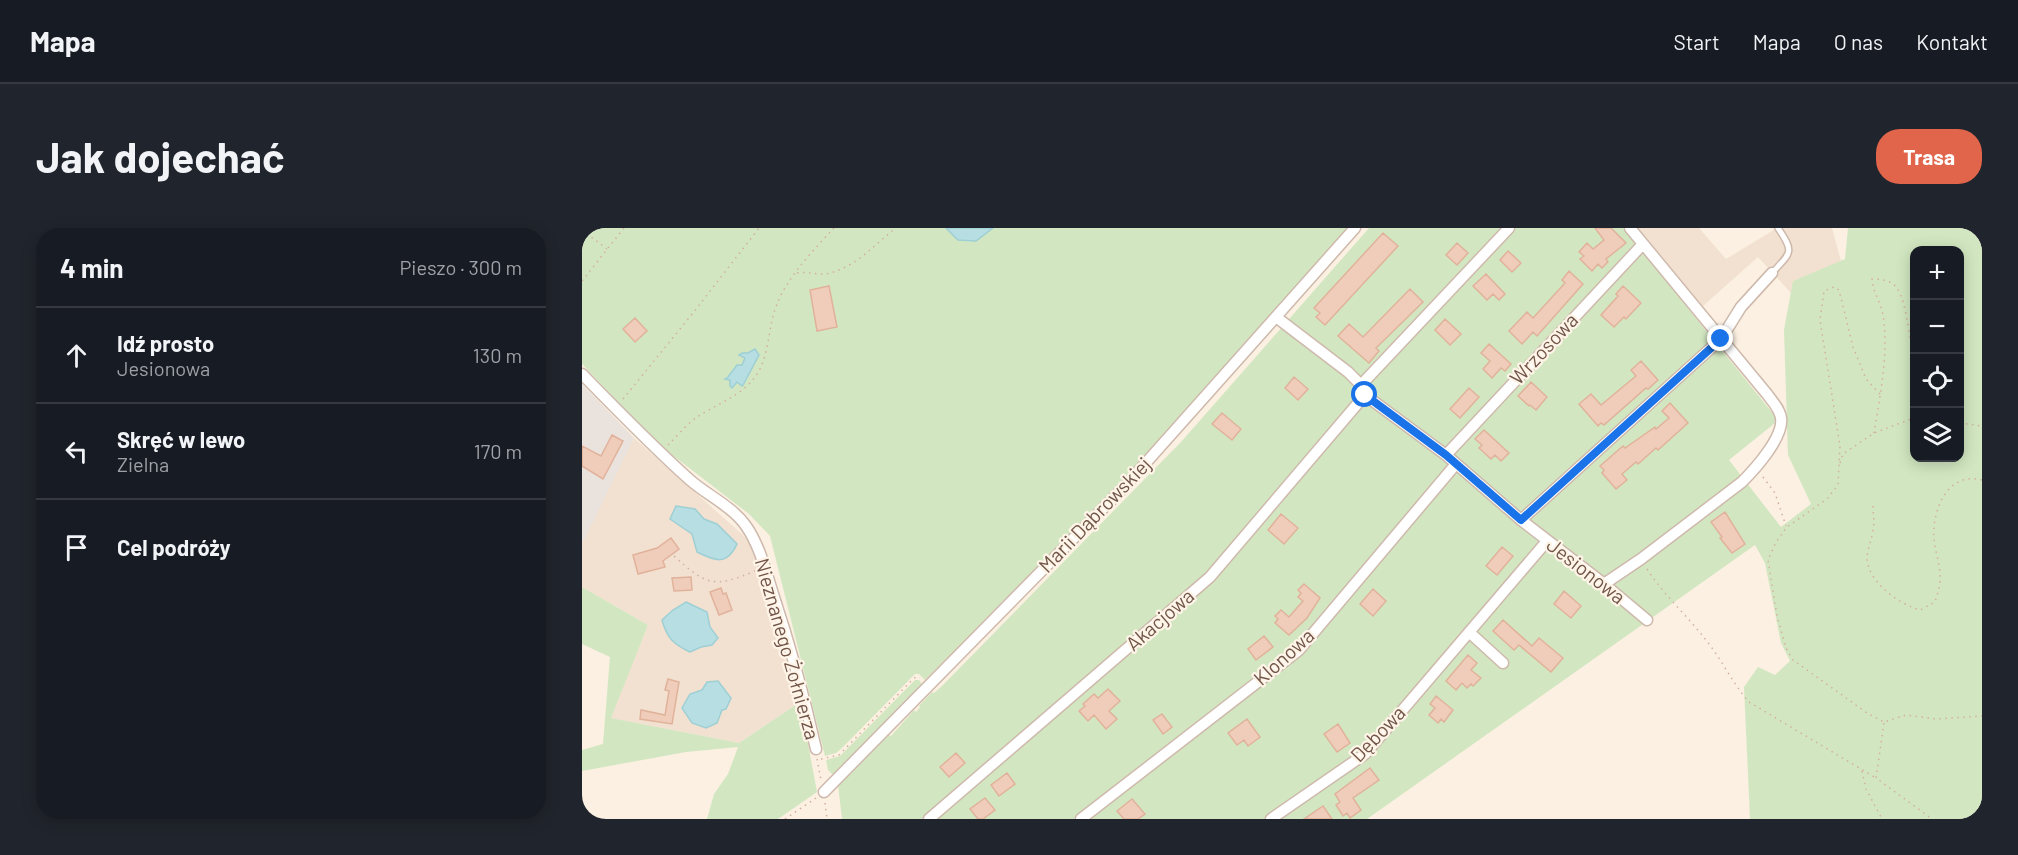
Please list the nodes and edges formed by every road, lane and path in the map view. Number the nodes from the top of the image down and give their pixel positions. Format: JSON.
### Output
{"nodes":[{"id":1,"x":624,"y":228,"type":"edge"},
{"id":2,"x":759,"y":228,"type":"edge"},
{"id":3,"x":834,"y":228,"type":"edge"},
{"id":4,"x":896,"y":228,"type":"edge"},
{"id":5,"x":1355,"y":228,"type":"edge"},
{"id":6,"x":1509,"y":228,"type":"edge"},
{"id":7,"x":1630,"y":228,"type":"edge"},
{"id":8,"x":1778,"y":228,"type":"edge"},
{"id":9,"x":582,"y":230,"type":"edge"},
{"id":10,"x":1643,"y":244,"type":"junction"},
{"id":11,"x":607,"y":249,"type":"junction"},
{"id":12,"x":796,"y":273,"type":"junction"},
{"id":13,"x":1773,"y":273,"type":"joint"},
{"id":14,"x":582,"y":281,"type":"edge"},
{"id":15,"x":1276,"y":317,"type":"junction"},
{"id":16,"x":1721,"y":339,"type":"junction"},
{"id":17,"x":1912,"y":354,"type":"edge"},
{"id":18,"x":582,"y":374,"type":"edge"},
{"id":19,"x":1363,"y":390,"type":"junction"},
{"id":20,"x":1880,"y":394,"type":"junction"},
{"id":21,"x":615,"y":407,"type":"junction"},
{"id":22,"x":1910,"y":420,"type":"edge"},
{"id":23,"x":1964,"y":424,"type":"edge"},
{"id":24,"x":1982,"y":426,"type":"edge"},
{"id":25,"x":1874,"y":433,"type":"junction"},
{"id":26,"x":659,"y":453,"type":"junction"},
{"id":27,"x":1446,"y":455,"type":"junction"},
{"id":28,"x":1456,"y":464,"type":"junction"},
{"id":29,"x":1839,"y":466,"type":"junction"},
{"id":30,"x":1755,"y":468,"type":"junction"},
{"id":31,"x":1982,"y":480,"type":"edge"},
{"id":32,"x":1873,"y":506,"type":"dead end"},
{"id":33,"x":1521,"y":520,"type":"junction"},
{"id":34,"x":1787,"y":527,"type":"junction"},
{"id":35,"x":1547,"y":540,"type":"junction"},
{"id":36,"x":674,"y":556,"type":"dead end"},
{"id":37,"x":1641,"y":559,"type":"junction"},
{"id":38,"x":765,"y":567,"type":"junction"},
{"id":39,"x":1604,"y":584,"type":"junction"},
{"id":40,"x":1647,"y":620,"type":"dead end"},
{"id":41,"x":1469,"y":632,"type":"junction"},
{"id":42,"x":1503,"y":663,"type":"dead end"},
{"id":43,"x":924,"y":682,"type":"dead end"},
{"id":44,"x":1982,"y":716,"type":"edge"},
{"id":45,"x":1884,"y":722,"type":"junction"},
{"id":46,"x":817,"y":754,"type":"junction"},
{"id":47,"x":1863,"y":768,"type":"junction"},
{"id":48,"x":1876,"y":778,"type":"junction"},
{"id":49,"x":824,"y":792,"type":"junction"},
{"id":50,"x":784,"y":819,"type":"edge"},
{"id":51,"x":827,"y":819,"type":"edge"},
{"id":52,"x":929,"y":819,"type":"edge"},
{"id":53,"x":1081,"y":819,"type":"edge"},
{"id":54,"x":1271,"y":819,"type":"edge"},
{"id":55,"x":1882,"y":819,"type":"edge"},
{"id":56,"x":1932,"y":819,"type":"edge"}],
"edges":[{"from":1,"to":11,"type":"path"},
{"from":2,"to":21,"type":"path"},
{"from":3,"to":12,"type":"path"},
{"from":4,"to":12,"type":"path"},
{"from":5,"to":15,"type":"street","name":"Marii Dąbrowskiej"},
{"from":6,"to":19,"type":"street","name":"Akacjowa"},
{"from":7,"to":10,"type":"street"},
{"from":8,"to":13,"type":"lane"},
{"from":9,"to":11,"type":"path"},
{"from":10,"to":16,"type":"street"},
{"from":10,"to":27,"type":"street","name":"Wrzosowa"},
{"from":11,"to":14,"type":"path"},
{"from":12,"to":26,"type":"path"},
{"from":13,"to":16,"type":"street"},
{"from":15,"to":19,"type":"street","name":"Jesionowa"},
{"from":15,"to":49,"type":"street","name":"Marii Dąbrowskiej"},
{"from":16,"to":30,"type":"street"},
{"from":16,"to":33,"type":"street"},
{"from":17,"to":20,"type":"path"},
{"from":18,"to":21,"type":"street","name":"Nieznanego Żołnierza"},
{"from":19,"to":27,"type":"street","name":"Jesionowa"},
{"from":19,"to":52,"type":"street","name":"Akacjowa"},
{"from":20,"to":25,"type":"path"},
{"from":20,"to":29,"type":"path"},
{"from":21,"to":26,"type":"street","name":"Nieznanego Żołnierza"},
{"from":22,"to":25,"type":"path"},
{"from":23,"to":24,"type":"path"},
{"from":25,"to":29,"type":"path"},
{"from":26,"to":38,"type":"street","name":"Nieznanego Żołnierza"},
{"from":27,"to":28,"type":"street","name":"Jesionowa"},
{"from":28,"to":33,"type":"street","name":"Jesionowa"},
{"from":28,"to":53,"type":"street","name":"Klonowa"},
{"from":29,"to":34,"type":"path"},
{"from":30,"to":34,"type":"path"},
{"from":30,"to":37,"type":"street"},
{"from":31,"to":32,"type":"path"},
{"from":33,"to":35,"type":"street","name":"Jesionowa"},
{"from":34,"to":45,"type":"path"},
{"from":35,"to":39,"type":"street","name":"Jesionowa"},
{"from":35,"to":41,"type":"street","name":"Dębowa"},
{"from":36,"to":38,"type":"path"},
{"from":37,"to":39,"type":"street"},
{"from":37,"to":47,"type":"path"},
{"from":38,"to":46,"type":"street","name":"Nieznanego Żołnierza"},
{"from":39,"to":40,"type":"street","name":"Jesionowa"},
{"from":41,"to":42,"type":"street"},
{"from":41,"to":54,"type":"street","name":"Dębowa"},
{"from":43,"to":46,"type":"path"},
{"from":44,"to":45,"type":"path"},
{"from":45,"to":48,"type":"path"},
{"from":46,"to":49,"type":"path","name":"Nieznanego Żołnierza"},
{"from":47,"to":48,"type":"path"},
{"from":47,"to":55,"type":"path"},
{"from":48,"to":56,"type":"path"},
{"from":49,"to":50,"type":"path"},
{"from":49,"to":51,"type":"path","name":"Nieznanego Żołnierza"}]}
